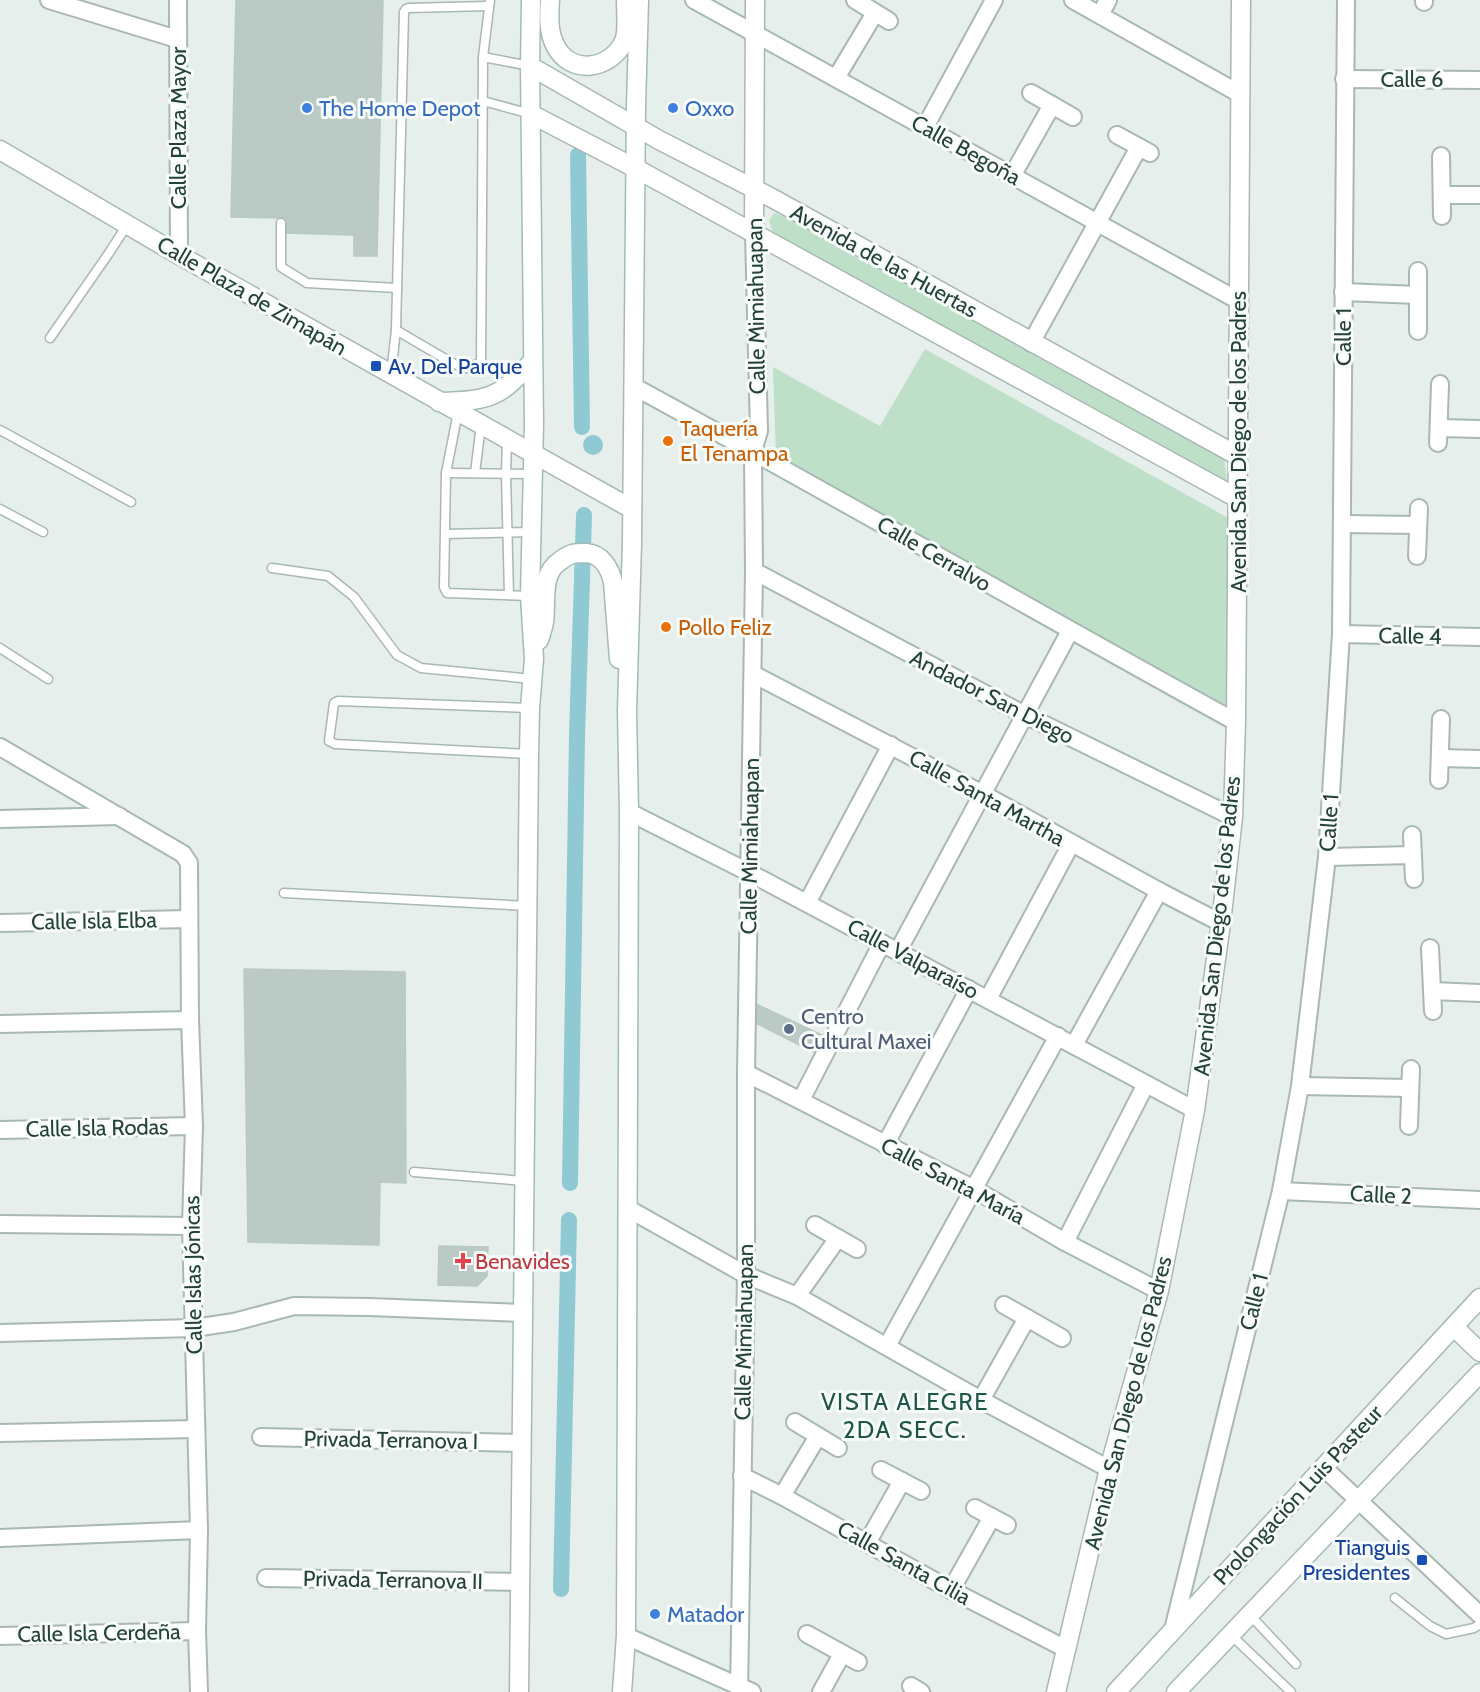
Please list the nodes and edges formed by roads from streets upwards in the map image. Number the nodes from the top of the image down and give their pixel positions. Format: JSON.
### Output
{"nodes":[{"id":1,"x":49,"y":0,"type":"edge"},
{"id":2,"x":178,"y":0,"type":"edge"},
{"id":3,"x":531,"y":0,"type":"edge"},
{"id":4,"x":550,"y":0,"type":"edge"},
{"id":5,"x":626,"y":0,"type":"edge"},
{"id":6,"x":639,"y":0,"type":"edge"},
{"id":7,"x":694,"y":0,"type":"edge"},
{"id":8,"x":755,"y":0,"type":"edge"},
{"id":9,"x":855,"y":0,"type":"edge"},
{"id":10,"x":994,"y":0,"type":"edge"},
{"id":11,"x":1073,"y":0,"type":"edge"},
{"id":12,"x":1241,"y":0,"type":"edge"},
{"id":13,"x":1346,"y":0,"type":"edge"},
{"id":14,"x":1104,"y":7,"type":"edge"},
{"id":15,"x":755,"y":33,"type":"junction"},
{"id":16,"x":177,"y":39,"type":"junction"},
{"id":17,"x":530,"y":66,"type":"junction"},
{"id":18,"x":836,"y":78,"type":"junction"},
{"id":19,"x":1344,"y":79,"type":"junction"},
{"id":20,"x":1480,"y":80,"type":"edge"},
{"id":21,"x":1031,"y":93,"type":"dead end"},
{"id":22,"x":1240,"y":94,"type":"junction"},
{"id":23,"x":1052,"y":105,"type":"junction"},
{"id":24,"x":531,"y":114,"type":"junction"},
{"id":25,"x":1073,"y":117,"type":"dead end"},
{"id":26,"x":925,"y":127,"type":"junction"},
{"id":27,"x":636,"y":128,"type":"junction"},
{"id":28,"x":1117,"y":135,"type":"dead end"},
{"id":29,"x":0,"y":150,"type":"edge"},
{"id":30,"x":1441,"y":156,"type":"dead end"},
{"id":31,"x":636,"y":168,"type":"junction"},
{"id":32,"x":1012,"y":176,"type":"junction"},
{"id":33,"x":753,"y":189,"type":"junction"},
{"id":34,"x":1442,"y":195,"type":"junction"},
{"id":35,"x":1480,"y":195,"type":"edge"},
{"id":36,"x":1442,"y":216,"type":"dead end"},
{"id":37,"x":1096,"y":222,"type":"junction"},
{"id":38,"x":754,"y":233,"type":"junction"},
{"id":39,"x":179,"y":255,"type":"junction"},
{"id":40,"x":1418,"y":271,"type":"dead end"},
{"id":41,"x":1343,"y":292,"type":"junction"},
{"id":42,"x":1418,"y":294,"type":"junction"},
{"id":43,"x":1239,"y":301,"type":"junction"},
{"id":44,"x":1418,"y":331,"type":"dead end"},
{"id":45,"x":1031,"y":343,"type":"junction"},
{"id":46,"x":533,"y":361,"type":"junction"},
{"id":47,"x":1440,"y":384,"type":"dead end"},
{"id":48,"x":633,"y":386,"type":"junction"},
{"id":49,"x":439,"y":402,"type":"junction"},
{"id":50,"x":1480,"y":429,"type":"edge"},
{"id":51,"x":753,"y":451,"type":"junction"},
{"id":52,"x":533,"y":455,"type":"junction"},
{"id":53,"x":1238,"y":456,"type":"junction"},
{"id":54,"x":1237,"y":498,"type":"junction"},
{"id":55,"x":1419,"y":508,"type":"dead end"},
{"id":56,"x":632,"y":509,"type":"junction"},
{"id":57,"x":1342,"y":524,"type":"junction"},
{"id":58,"x":1418,"y":525,"type":"junction"},
{"id":59,"x":1417,"y":556,"type":"dead end"},
{"id":60,"x":754,"y":571,"type":"junction"},
{"id":61,"x":1070,"y":631,"type":"junction"},
{"id":62,"x":1341,"y":634,"type":"junction"},
{"id":63,"x":1480,"y":637,"type":"edge"},
{"id":64,"x":534,"y":659,"type":"junction"},
{"id":65,"x":753,"y":674,"type":"junction"},
{"id":66,"x":627,"y":711,"type":"junction"},
{"id":67,"x":1025,"y":716,"type":"junction"},
{"id":68,"x":1441,"y":719,"type":"dead end"},
{"id":69,"x":1236,"y":722,"type":"junction"},
{"id":70,"x":891,"y":746,"type":"junction"},
{"id":71,"x":0,"y":747,"type":"edge"},
{"id":72,"x":1440,"y":758,"type":"junction"},
{"id":73,"x":1480,"y":759,"type":"edge"},
{"id":74,"x":1439,"y":780,"type":"dead end"},
{"id":75,"x":983,"y":794,"type":"junction"},
{"id":76,"x":629,"y":812,"type":"junction"},
{"id":77,"x":121,"y":816,"type":"junction"},
{"id":78,"x":1233,"y":817,"type":"junction"},
{"id":79,"x":0,"y":819,"type":"edge"},
{"id":80,"x":1412,"y":835,"type":"dead end"},
{"id":81,"x":1071,"y":844,"type":"junction"},
{"id":82,"x":1413,"y":855,"type":"junction"},
{"id":83,"x":1327,"y":857,"type":"junction"},
{"id":84,"x":750,"y":873,"type":"junction"},
{"id":85,"x":1414,"y":879,"type":"dead end"},
{"id":86,"x":1159,"y":891,"type":"junction"},
{"id":87,"x":807,"y":903,"type":"junction"},
{"id":88,"x":189,"y":919,"type":"junction"},
{"id":89,"x":0,"y":923,"type":"edge"},
{"id":90,"x":1221,"y":923,"type":"junction"},
{"id":91,"x":882,"y":943,"type":"junction"},
{"id":92,"x":1430,"y":948,"type":"dead end"},
{"id":93,"x":898,"y":951,"type":"junction"},
{"id":94,"x":969,"y":989,"type":"junction"},
{"id":95,"x":1432,"y":991,"type":"junction"},
{"id":96,"x":1480,"y":993,"type":"edge"},
{"id":97,"x":988,"y":999,"type":"junction"},
{"id":98,"x":1434,"y":1011,"type":"dead end"},
{"id":99,"x":190,"y":1020,"type":"junction"},
{"id":100,"x":0,"y":1024,"type":"edge"},
{"id":101,"x":1058,"y":1036,"type":"junction"},
{"id":102,"x":1074,"y":1045,"type":"junction"},
{"id":103,"x":1411,"y":1069,"type":"dead end"},
{"id":104,"x":746,"y":1073,"type":"junction"},
{"id":105,"x":1146,"y":1084,"type":"junction"},
{"id":106,"x":1300,"y":1086,"type":"junction"},
{"id":107,"x":1410,"y":1088,"type":"junction"},
{"id":108,"x":801,"y":1100,"type":"junction"},
{"id":109,"x":1195,"y":1110,"type":"junction"},
{"id":110,"x":194,"y":1126,"type":"junction"},
{"id":111,"x":1409,"y":1126,"type":"dead end"},
{"id":112,"x":0,"y":1130,"type":"edge"},
{"id":113,"x":885,"y":1145,"type":"junction"},
{"id":114,"x":974,"y":1189,"type":"junction"},
{"id":115,"x":1281,"y":1191,"type":"junction"},
{"id":116,"x":1480,"y":1200,"type":"edge"},
{"id":117,"x":627,"y":1208,"type":"junction"},
{"id":118,"x":0,"y":1224,"type":"edge"},
{"id":119,"x":814,"y":1225,"type":"dead end"},
{"id":120,"x":191,"y":1226,"type":"junction"},
{"id":121,"x":838,"y":1238,"type":"junction"},
{"id":122,"x":1065,"y":1242,"type":"junction"},
{"id":123,"x":856,"y":1249,"type":"dead end"},
{"id":124,"x":746,"y":1275,"type":"junction"},
{"id":125,"x":1159,"y":1291,"type":"junction"},
{"id":126,"x":797,"y":1296,"type":"junction"},
{"id":127,"x":1480,"y":1298,"type":"edge"},
{"id":128,"x":1004,"y":1305,"type":"dead end"},
{"id":129,"x":522,"y":1313,"type":"junction"},
{"id":130,"x":1027,"y":1318,"type":"junction"},
{"id":131,"x":1454,"y":1327,"type":"junction"},
{"id":132,"x":194,"y":1328,"type":"junction"},
{"id":133,"x":0,"y":1333,"type":"edge"},
{"id":134,"x":1062,"y":1338,"type":"dead end"},
{"id":135,"x":887,"y":1346,"type":"junction"},
{"id":136,"x":1480,"y":1352,"type":"edge"},
{"id":137,"x":1480,"y":1373,"type":"edge"},
{"id":138,"x":981,"y":1400,"type":"junction"},
{"id":139,"x":795,"y":1422,"type":"dead end"},
{"id":140,"x":195,"y":1429,"type":"junction"},
{"id":141,"x":0,"y":1433,"type":"edge"},
{"id":142,"x":261,"y":1437,"type":"dead end"},
{"id":143,"x":818,"y":1437,"type":"junction"},
{"id":144,"x":521,"y":1443,"type":"junction"},
{"id":145,"x":838,"y":1448,"type":"dead end"},
{"id":146,"x":1323,"y":1467,"type":"junction"},
{"id":147,"x":1109,"y":1469,"type":"junction"},
{"id":148,"x":881,"y":1470,"type":"dead end"},
{"id":149,"x":742,"y":1476,"type":"junction"},
{"id":150,"x":902,"y":1481,"type":"junction"},
{"id":151,"x":921,"y":1491,"type":"dead end"},
{"id":152,"x":782,"y":1496,"type":"junction"},
{"id":153,"x":1360,"y":1500,"type":"junction"},
{"id":154,"x":975,"y":1508,"type":"dead end"},
{"id":155,"x":992,"y":1516,"type":"junction"},
{"id":156,"x":1007,"y":1525,"type":"dead end"},
{"id":157,"x":199,"y":1530,"type":"junction"},
{"id":158,"x":0,"y":1538,"type":"edge"},
{"id":159,"x":867,"y":1544,"type":"junction"},
{"id":160,"x":266,"y":1578,"type":"dead end"},
{"id":161,"x":520,"y":1582,"type":"junction"},
{"id":162,"x":951,"y":1590,"type":"junction"},
{"id":163,"x":1480,"y":1615,"type":"edge"},
{"id":164,"x":1173,"y":1630,"type":"junction"},
{"id":165,"x":198,"y":1631,"type":"junction"},
{"id":166,"x":807,"y":1634,"type":"dead end"},
{"id":167,"x":0,"y":1636,"type":"edge"},
{"id":168,"x":626,"y":1636,"type":"junction"},
{"id":169,"x":1066,"y":1649,"type":"junction"},
{"id":170,"x":842,"y":1654,"type":"junction"},
{"id":171,"x":858,"y":1662,"type":"dead end"},
{"id":172,"x":743,"y":1690,"type":"edge"},
{"id":173,"x":199,"y":1692,"type":"edge"},
{"id":174,"x":519,"y":1692,"type":"edge"},
{"id":175,"x":622,"y":1692,"type":"edge"},
{"id":176,"x":821,"y":1692,"type":"edge"},
{"id":177,"x":1056,"y":1692,"type":"edge"},
{"id":178,"x":1116,"y":1692,"type":"edge"},
{"id":179,"x":1176,"y":1692,"type":"edge"}],
"edges":[{"from":1,"to":16,"type":"street"},
{"from":2,"to":16,"type":"street","name":"Calle Plaza Mayor"},
{"from":3,"to":17,"type":"main road"},
{"from":4,"to":5,"type":"main road"},
{"from":6,"to":27,"type":"main road"},
{"from":7,"to":15,"type":"street","name":"Calle Begoña"},
{"from":8,"to":15,"type":"main road","name":"Calle Mimiahuapan"},
{"from":9,"to":18,"type":"street"},
{"from":10,"to":26,"type":"street"},
{"from":11,"to":14,"type":"street"},
{"from":12,"to":22,"type":"main road","name":"Avenida San Diego de los Padres"},
{"from":13,"to":19,"type":"street","name":"Calle 1"},
{"from":14,"to":22,"type":"street"},
{"from":15,"to":18,"type":"street","name":"Calle Begoña"},
{"from":15,"to":33,"type":"main road","name":"Calle Mimiahuapan"},
{"from":16,"to":39,"type":"street","name":"Calle Plaza Mayor"},
{"from":17,"to":24,"type":"main road"},
{"from":17,"to":27,"type":"main road","name":"Avenida de las Huertas"},
{"from":18,"to":26,"type":"street","name":"Calle Begoña"},
{"from":19,"to":20,"type":"street","name":"Calle 6"},
{"from":19,"to":41,"type":"street","name":"Calle 1"},
{"from":21,"to":23,"type":"street"},
{"from":22,"to":43,"type":"main road","name":"Avenida San Diego de los Padres"},
{"from":23,"to":25,"type":"street"},
{"from":23,"to":32,"type":"street"},
{"from":24,"to":31,"type":"main road","name":"Avenida de las Huertas"},
{"from":24,"to":46,"type":"main road"},
{"from":26,"to":32,"type":"street","name":"Calle Begoña"},
{"from":27,"to":31,"type":"main road"},
{"from":27,"to":33,"type":"main road","name":"Avenida de las Huertas"},
{"from":28,"to":37,"type":"street"},
{"from":29,"to":39,"type":"main road","name":"Calle Plaza de Zimapán"},
{"from":30,"to":34,"type":"street"},
{"from":31,"to":38,"type":"main road","name":"Avenida de las Huertas"},
{"from":31,"to":48,"type":"main road"},
{"from":32,"to":37,"type":"street","name":"Calle Begoña"},
{"from":33,"to":38,"type":"main road","name":"Calle Mimiahuapan"},
{"from":33,"to":45,"type":"main road","name":"Avenida de las Huertas"},
{"from":34,"to":35,"type":"street"},
{"from":34,"to":36,"type":"street"},
{"from":37,"to":43,"type":"street","name":"Calle Begoña"},
{"from":37,"to":45,"type":"street"},
{"from":38,"to":51,"type":"street","name":"Calle Mimiahuapan"},
{"from":38,"to":54,"type":"main road","name":"Avenida de las Huertas"},
{"from":39,"to":49,"type":"main road","name":"Calle Plaza de Zimapán"},
{"from":40,"to":42,"type":"street"},
{"from":41,"to":42,"type":"street"},
{"from":41,"to":57,"type":"street","name":"Calle 1"},
{"from":42,"to":44,"type":"street"},
{"from":43,"to":53,"type":"main road","name":"Avenida San Diego de los Padres"},
{"from":45,"to":53,"type":"main road","name":"Avenida de las Huertas"},
{"from":46,"to":49,"type":"main road"},
{"from":46,"to":52,"type":"main road"},
{"from":47,"to":50,"type":"street"},
{"from":48,"to":51,"type":"street","name":"Calle Cerralvo"},
{"from":48,"to":56,"type":"main road"},
{"from":49,"to":52,"type":"main road","name":"Calle Plaza de Zimapán"},
{"from":51,"to":60,"type":"street","name":"Calle Mimiahuapan"},
{"from":51,"to":61,"type":"street","name":"Calle Cerralvo"},
{"from":52,"to":56,"type":"main road","name":"Calle Plaza de Zimapán"},
{"from":52,"to":64,"type":"main road"},
{"from":53,"to":54,"type":"main road","name":"Avenida San Diego de los Padres"},
{"from":54,"to":69,"type":"main road","name":"Avenida San Diego de los Padres"},
{"from":55,"to":58,"type":"street"},
{"from":56,"to":66,"type":"main road"},
{"from":57,"to":58,"type":"street"},
{"from":57,"to":62,"type":"street","name":"Calle 1"},
{"from":58,"to":59,"type":"street"},
{"from":60,"to":65,"type":"street","name":"Calle Mimiahuapan"},
{"from":60,"to":67,"type":"street","name":"Andador San Diego"},
{"from":61,"to":67,"type":"street"},
{"from":61,"to":69,"type":"street","name":"Calle Cerralvo"},
{"from":62,"to":63,"type":"street","name":"Calle 4"},
{"from":62,"to":83,"type":"street","name":"Calle 1"},
{"from":64,"to":66,"type":"main road"},
{"from":64,"to":129,"type":"main road"},
{"from":65,"to":70,"type":"street","name":"Calle Santa Martha"},
{"from":65,"to":84,"type":"street","name":"Calle Mimiahuapan"},
{"from":66,"to":76,"type":"main road"},
{"from":67,"to":75,"type":"street"},
{"from":67,"to":78,"type":"street","name":"Andador San Diego"},
{"from":68,"to":72,"type":"street"},
{"from":69,"to":78,"type":"main road","name":"Avenida San Diego de los Padres"},
{"from":70,"to":75,"type":"street","name":"Calle Santa Martha"},
{"from":70,"to":87,"type":"street"},
{"from":71,"to":77,"type":"street"},
{"from":72,"to":73,"type":"street"},
{"from":72,"to":74,"type":"street"},
{"from":75,"to":81,"type":"street","name":"Calle Santa Martha"},
{"from":75,"to":93,"type":"street"},
{"from":76,"to":84,"type":"street","name":"Calle Valparaíso"},
{"from":76,"to":117,"type":"main road"},
{"from":77,"to":79,"type":"street"},
{"from":77,"to":88,"type":"street","name":"Calle Islas Jónicas"},
{"from":78,"to":90,"type":"main road","name":"Avenida San Diego de los Padres"},
{"from":80,"to":82,"type":"street"},
{"from":81,"to":86,"type":"street","name":"Calle Santa Martha"},
{"from":81,"to":97,"type":"street"},
{"from":82,"to":83,"type":"street"},
{"from":82,"to":85,"type":"street"},
{"from":83,"to":106,"type":"street","name":"Calle 1"},
{"from":84,"to":87,"type":"street","name":"Calle Valparaíso"},
{"from":84,"to":104,"type":"street","name":"Calle Mimiahuapan"},
{"from":86,"to":90,"type":"street","name":"Calle Santa Martha"},
{"from":86,"to":102,"type":"street"},
{"from":87,"to":91,"type":"street","name":"Calle Valparaíso"},
{"from":88,"to":89,"type":"street","name":"Calle Isla Elba"},
{"from":88,"to":99,"type":"street","name":"Calle Islas Jónicas"},
{"from":90,"to":109,"type":"main road","name":"Avenida San Diego de los Padres"},
{"from":91,"to":93,"type":"street","name":"Calle Valparaíso"},
{"from":91,"to":108,"type":"street"},
{"from":92,"to":95,"type":"street"},
{"from":93,"to":94,"type":"street","name":"Calle Valparaíso"},
{"from":94,"to":97,"type":"street","name":"Calle Valparaíso"},
{"from":94,"to":113,"type":"street"},
{"from":95,"to":96,"type":"street"},
{"from":95,"to":98,"type":"street"},
{"from":97,"to":101,"type":"street","name":"Calle Valparaíso"},
{"from":99,"to":100,"type":"street"},
{"from":99,"to":110,"type":"street","name":"Calle Islas Jónicas"},
{"from":101,"to":102,"type":"street","name":"Calle Valparaíso"},
{"from":101,"to":114,"type":"street"},
{"from":102,"to":105,"type":"street","name":"Calle Valparaíso"},
{"from":103,"to":107,"type":"street"},
{"from":104,"to":108,"type":"street","name":"Calle Santa María"},
{"from":104,"to":124,"type":"street","name":"Calle Mimiahuapan"},
{"from":105,"to":109,"type":"street","name":"Calle Valparaíso"},
{"from":105,"to":122,"type":"street"},
{"from":106,"to":107,"type":"street"},
{"from":106,"to":115,"type":"street","name":"Calle 1"},
{"from":107,"to":111,"type":"street"},
{"from":108,"to":113,"type":"street","name":"Calle Santa María"},
{"from":109,"to":125,"type":"main road","name":"Avenida San Diego de los Padres"},
{"from":110,"to":112,"type":"street","name":"Calle Isla Rodas"},
{"from":110,"to":120,"type":"street","name":"Calle Islas Jónicas"},
{"from":113,"to":114,"type":"street","name":"Calle Santa María"},
{"from":114,"to":122,"type":"street","name":"Calle Santa María"},
{"from":114,"to":135,"type":"street"},
{"from":115,"to":116,"type":"street","name":"Calle 2"},
{"from":115,"to":164,"type":"street","name":"Calle 1"},
{"from":117,"to":124,"type":"street"},
{"from":117,"to":168,"type":"main road"},
{"from":118,"to":120,"type":"street"},
{"from":119,"to":121,"type":"street"},
{"from":120,"to":132,"type":"street","name":"Calle Islas Jónicas"},
{"from":121,"to":123,"type":"street"},
{"from":121,"to":126,"type":"street"},
{"from":122,"to":125,"type":"street","name":"Calle Santa María"},
{"from":124,"to":126,"type":"street"},
{"from":124,"to":149,"type":"street","name":"Calle Mimiahuapan"},
{"from":125,"to":147,"type":"main road","name":"Avenida San Diego de los Padres"},
{"from":126,"to":135,"type":"street"},
{"from":127,"to":131,"type":"main road","name":"Prolongación Luis Pasteur"},
{"from":128,"to":130,"type":"street"},
{"from":129,"to":132,"type":"street"},
{"from":129,"to":144,"type":"main road"},
{"from":130,"to":134,"type":"street"},
{"from":130,"to":138,"type":"street"},
{"from":131,"to":136,"type":"main road"},
{"from":131,"to":146,"type":"main road","name":"Prolongación Luis Pasteur"},
{"from":132,"to":133,"type":"street"},
{"from":132,"to":140,"type":"street","name":"Calle Islas Jónicas"},
{"from":135,"to":138,"type":"street"},
{"from":137,"to":153,"type":"main road","name":"Prolongación Luis Pasteur"},
{"from":138,"to":147,"type":"street"},
{"from":139,"to":143,"type":"street"},
{"from":140,"to":141,"type":"street"},
{"from":140,"to":157,"type":"street","name":"Calle Islas Jónicas"},
{"from":142,"to":144,"type":"street","name":"Privada Terranova I"},
{"from":143,"to":145,"type":"street"},
{"from":143,"to":152,"type":"street"},
{"from":144,"to":161,"type":"main road"},
{"from":146,"to":153,"type":"street"},
{"from":146,"to":164,"type":"main road","name":"Prolongación Luis Pasteur"},
{"from":147,"to":169,"type":"main road","name":"Avenida San Diego de los Padres"},
{"from":148,"to":150,"type":"street"},
{"from":149,"to":152,"type":"street","name":"Calle Santa Cilia"},
{"from":149,"to":172,"type":"street","name":"Calle Mimiahuapan"},
{"from":150,"to":151,"type":"street"},
{"from":150,"to":159,"type":"street"},
{"from":152,"to":159,"type":"street","name":"Calle Santa Cilia"},
{"from":153,"to":163,"type":"street"},
{"from":153,"to":179,"type":"main road","name":"Prolongación Luis Pasteur"},
{"from":154,"to":155,"type":"street"},
{"from":155,"to":156,"type":"street"},
{"from":155,"to":162,"type":"street"},
{"from":157,"to":158,"type":"street"},
{"from":157,"to":165,"type":"street","name":"Calle Islas Jónicas"},
{"from":159,"to":162,"type":"street","name":"Calle Santa Cilia"},
{"from":160,"to":161,"type":"street","name":"Privada Terranova II"},
{"from":161,"to":174,"type":"main road"},
{"from":162,"to":169,"type":"street","name":"Calle Santa Cilia"},
{"from":164,"to":178,"type":"main road","name":"Prolongación Luis Pasteur"},
{"from":165,"to":167,"type":"street","name":"Calle Isla Cerdeña"},
{"from":165,"to":173,"type":"street","name":"Calle Islas Jónicas"},
{"from":166,"to":170,"type":"street"},
{"from":168,"to":172,"type":"street"},
{"from":168,"to":175,"type":"main road"},
{"from":169,"to":177,"type":"main road","name":"Avenida San Diego de los Padres"},
{"from":170,"to":171,"type":"street"},
{"from":170,"to":176,"type":"street"}]}
